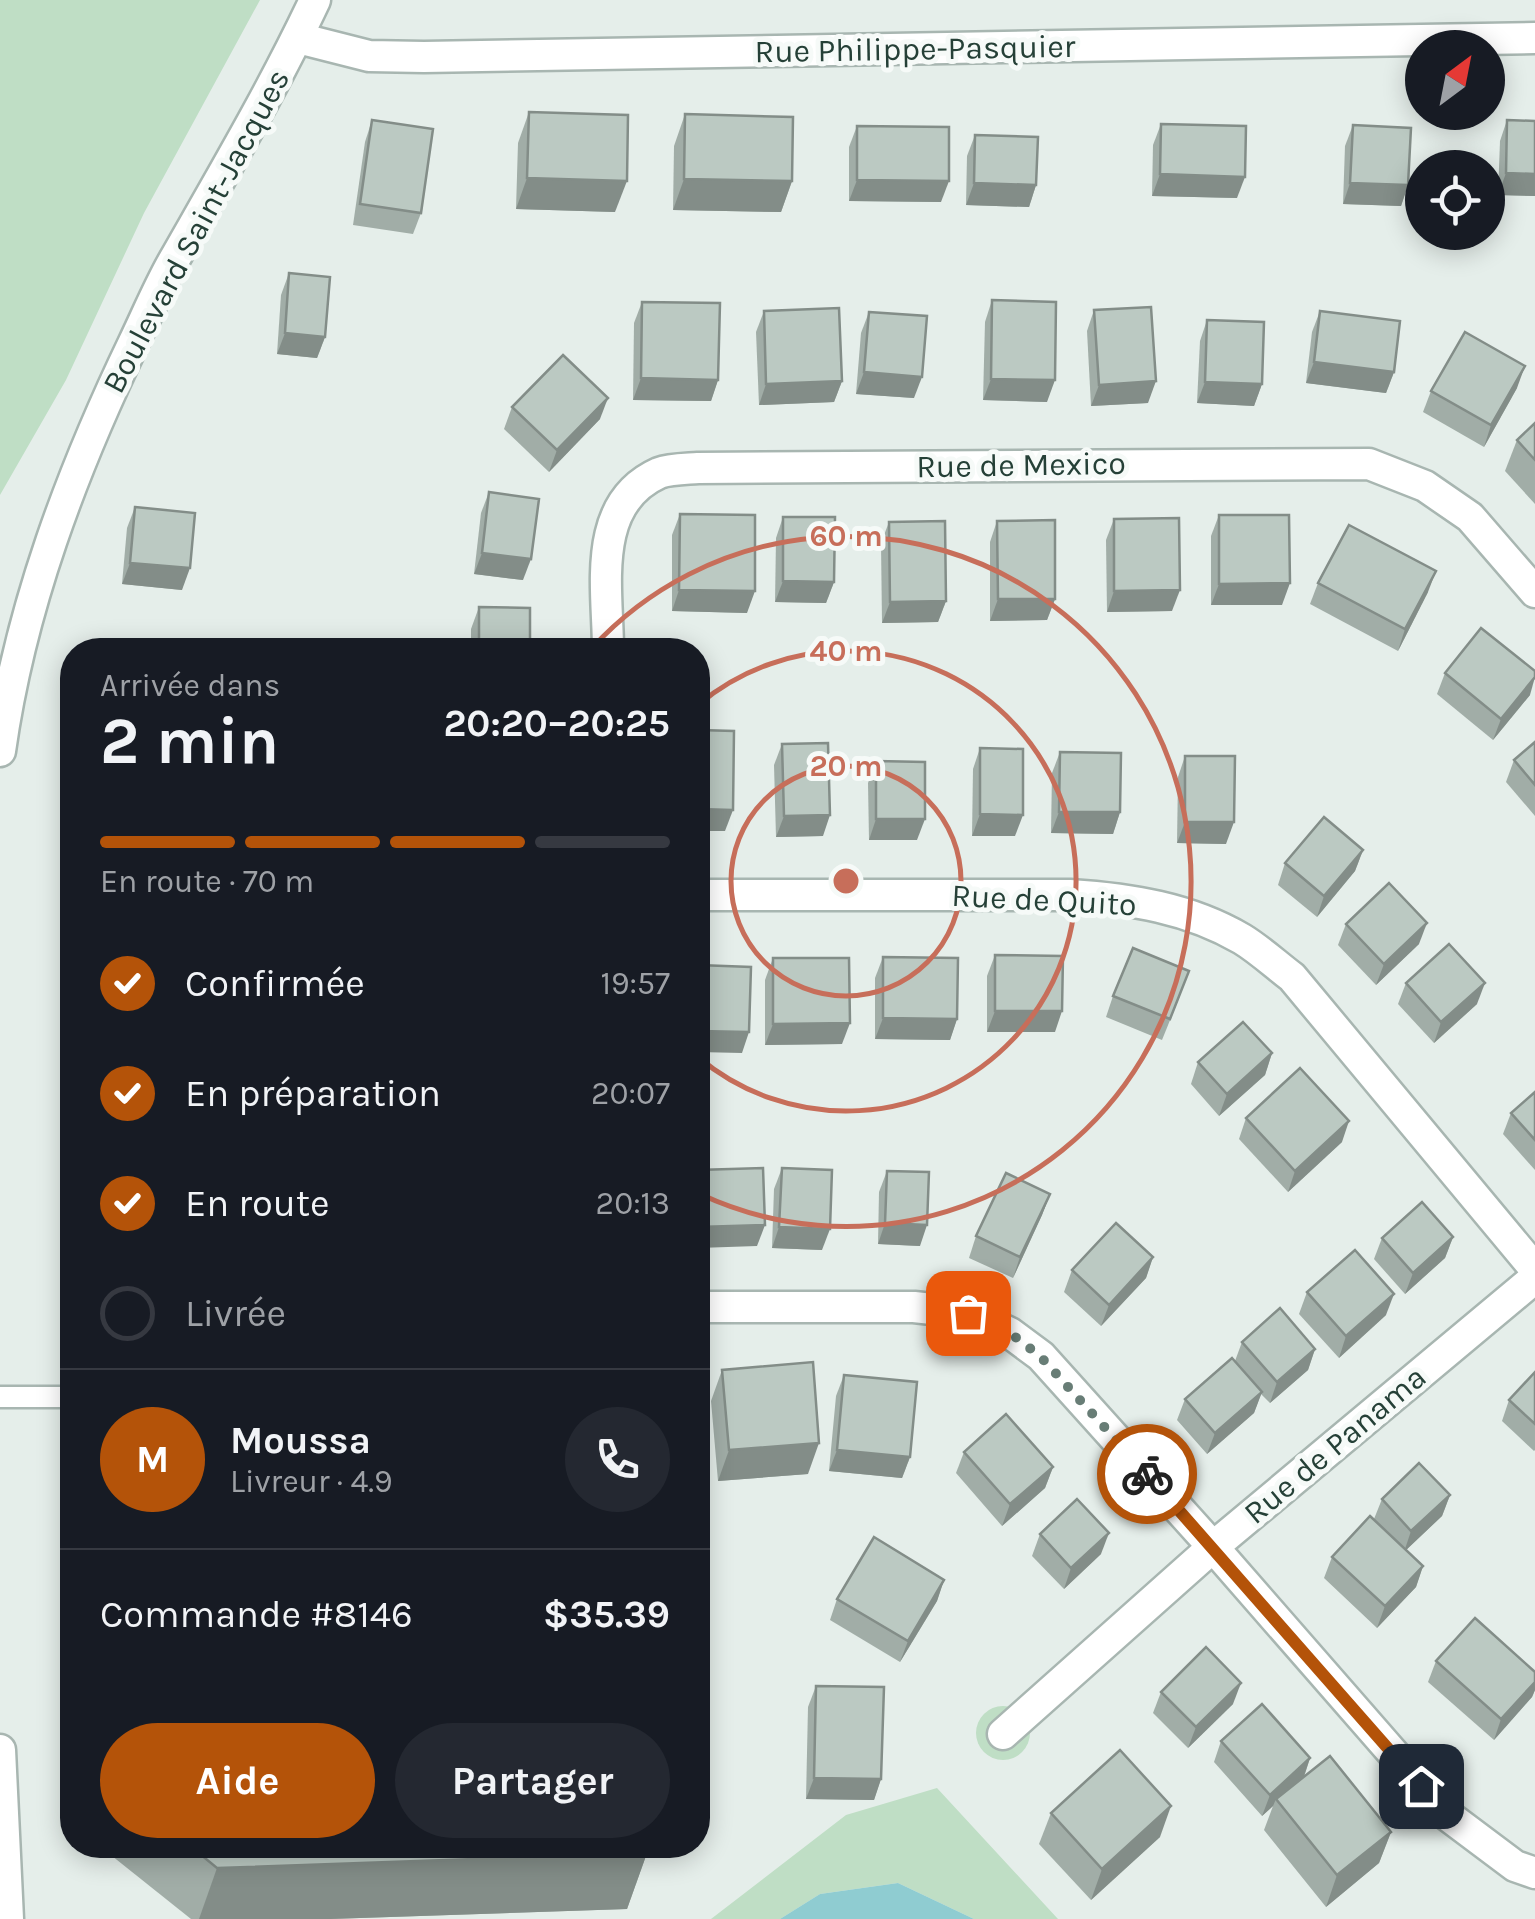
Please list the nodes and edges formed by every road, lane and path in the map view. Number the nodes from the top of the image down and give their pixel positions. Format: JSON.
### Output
{"nodes":[{"id":1,"x":316,"y":0,"type":"edge"},
{"id":2,"x":298,"y":38,"type":"junction"},
{"id":3,"x":1535,"y":38,"type":"edge"},
{"id":4,"x":1535,"y":592,"type":"edge"},
{"id":5,"x":608,"y":638,"type":"edge"},
{"id":6,"x":0,"y":751,"type":"edge"},
{"id":7,"x":710,"y":895,"type":"edge"},
{"id":8,"x":1535,"y":1269,"type":"edge"},
{"id":9,"x":1535,"y":1278,"type":"edge"},
{"id":10,"x":710,"y":1307,"type":"edge"},
{"id":11,"x":60,"y":1396,"type":"edge"},
{"id":12,"x":0,"y":1397,"type":"edge"},
{"id":13,"x":1213,"y":1546,"type":"junction"},
{"id":14,"x":1003,"y":1734,"type":"dead end"},
{"id":15,"x":0,"y":1750,"type":"edge"},
{"id":16,"x":1535,"y":1873,"type":"edge"},
{"id":17,"x":8,"y":1919,"type":"edge"}],
"edges":[{"from":1,"to":2,"type":"street","name":"Boulevard Saint-Jacques"},
{"from":2,"to":3,"type":"street","name":"Rue Philippe-Pasquier"},
{"from":2,"to":6,"type":"street","name":"Boulevard Saint-Jacques"},
{"from":4,"to":5,"type":"street","name":"Rue de Mexico"},
{"from":7,"to":8,"type":"street","name":"Rue de Quito"},
{"from":9,"to":13,"type":"street","name":"Rue de Panama"},
{"from":10,"to":13,"type":"street"},
{"from":11,"to":12,"type":"lane"},
{"from":13,"to":14,"type":"street","name":"Rue de Panama"},
{"from":13,"to":16,"type":"street"},
{"from":15,"to":17,"type":"street"}]}
